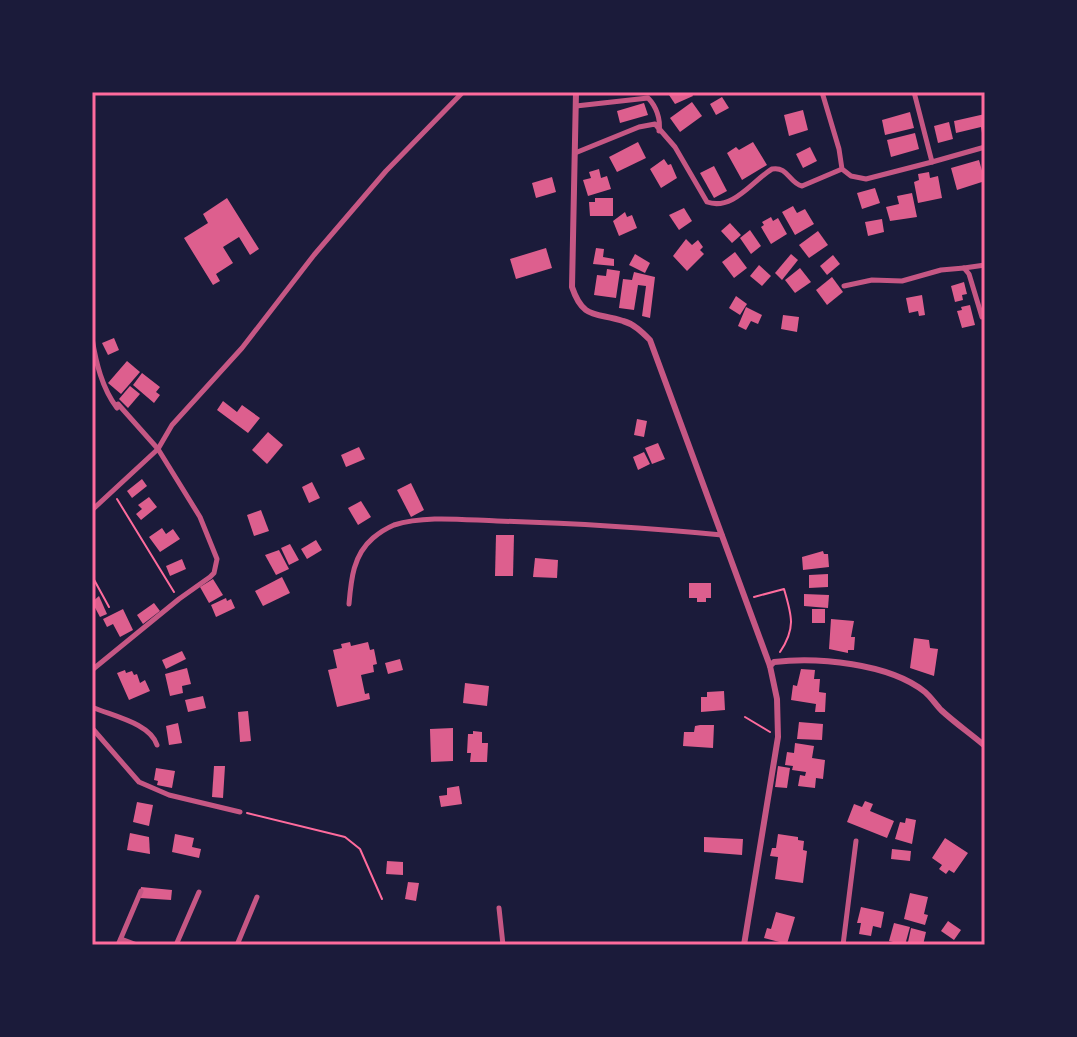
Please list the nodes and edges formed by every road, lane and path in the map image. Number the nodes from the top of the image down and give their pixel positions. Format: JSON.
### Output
{"nodes":[{"id":1,"x":463,"y":92,"type":"edge"},
{"id":2,"x":576,"y":92,"type":"edge"},
{"id":3,"x":822,"y":92,"type":"edge"},
{"id":4,"x":914,"y":92,"type":"edge"},
{"id":5,"x":576,"y":106,"type":"junction"},
{"id":6,"x":659,"y":131,"type":"junction"},
{"id":7,"x":985,"y":147,"type":"edge"},
{"id":8,"x":574,"y":154,"type":"junction"},
{"id":9,"x":932,"y":162,"type":"junction"},
{"id":10,"x":842,"y":169,"type":"junction"},
{"id":11,"x":985,"y":265,"type":"edge"},
{"id":12,"x":964,"y":268,"type":"junction"},
{"id":13,"x":844,"y":286,"type":"dead end"},
{"id":14,"x":982,"y":317,"type":"dead end"},
{"id":15,"x":92,"y":338,"type":"edge"},
{"id":16,"x":158,"y":449,"type":"junction"},
{"id":17,"x":112,"y":491,"type":"junction"},
{"id":18,"x":92,"y":510,"type":"edge"},
{"id":19,"x":723,"y":535,"type":"junction"},
{"id":20,"x":92,"y":576,"type":"edge"},
{"id":21,"x":179,"y":599,"type":"junction"},
{"id":22,"x":746,"y":601,"type":"junction"},
{"id":23,"x":349,"y":604,"type":"dead end"},
{"id":24,"x":109,"y":607,"type":"dead end"},
{"id":25,"x":772,"y":664,"type":"junction"},
{"id":26,"x":92,"y":670,"type":"edge"},
{"id":27,"x":92,"y":707,"type":"edge"},
{"id":28,"x":745,"y":717,"type":"dead end"},
{"id":29,"x":92,"y":728,"type":"edge"},
{"id":30,"x":778,"y":737,"type":"junction"},
{"id":31,"x":157,"y":745,"type":"dead end"},
{"id":32,"x":985,"y":746,"type":"edge"},
{"id":33,"x":240,"y":812,"type":"joint"},
{"id":34,"x":856,"y":841,"type":"dead end"},
{"id":35,"x":141,"y":891,"type":"dead end"},
{"id":36,"x":199,"y":892,"type":"dead end"},
{"id":37,"x":257,"y":897,"type":"dead end"},
{"id":38,"x":382,"y":899,"type":"dead end"},
{"id":39,"x":499,"y":908,"type":"dead end"},
{"id":40,"x":119,"y":942,"type":"edge"},
{"id":41,"x":137,"y":945,"type":"edge"},
{"id":42,"x":176,"y":945,"type":"edge"},
{"id":43,"x":237,"y":945,"type":"edge"},
{"id":44,"x":503,"y":945,"type":"edge"},
{"id":45,"x":744,"y":945,"type":"edge"},
{"id":46,"x":843,"y":945,"type":"edge"}],
"edges":[{"from":1,"to":16,"type":"street"},
{"from":2,"to":5,"type":"street"},
{"from":3,"to":10,"type":"street"},
{"from":4,"to":9,"type":"street"},
{"from":5,"to":6,"type":"street"},
{"from":5,"to":8,"type":"street"},
{"from":6,"to":8,"type":"street"},
{"from":6,"to":10,"type":"street"},
{"from":7,"to":9,"type":"street"},
{"from":8,"to":19,"type":"street"},
{"from":9,"to":10,"type":"street"},
{"from":11,"to":12,"type":"street"},
{"from":12,"to":13,"type":"street"},
{"from":12,"to":14,"type":"street"},
{"from":15,"to":16,"type":"street"},
{"from":16,"to":17,"type":"street"},
{"from":16,"to":21,"type":"street"},
{"from":17,"to":18,"type":"street"},
{"from":17,"to":21,"type":"path"},
{"from":19,"to":22,"type":"street"},
{"from":19,"to":23,"type":"street"},
{"from":20,"to":24,"type":"path"},
{"from":21,"to":26,"type":"street"},
{"from":22,"to":25,"type":"street"},
{"from":22,"to":25,"type":"path"},
{"from":25,"to":30,"type":"street"},
{"from":25,"to":32,"type":"street"},
{"from":27,"to":31,"type":"street"},
{"from":28,"to":30,"type":"path"},
{"from":29,"to":33,"type":"street"},
{"from":30,"to":45,"type":"street"},
{"from":33,"to":38,"type":"path"},
{"from":34,"to":46,"type":"street"},
{"from":35,"to":40,"type":"street"},
{"from":36,"to":42,"type":"street"},
{"from":37,"to":43,"type":"street"},
{"from":39,"to":44,"type":"street"},
{"from":40,"to":41,"type":"street"}]}
